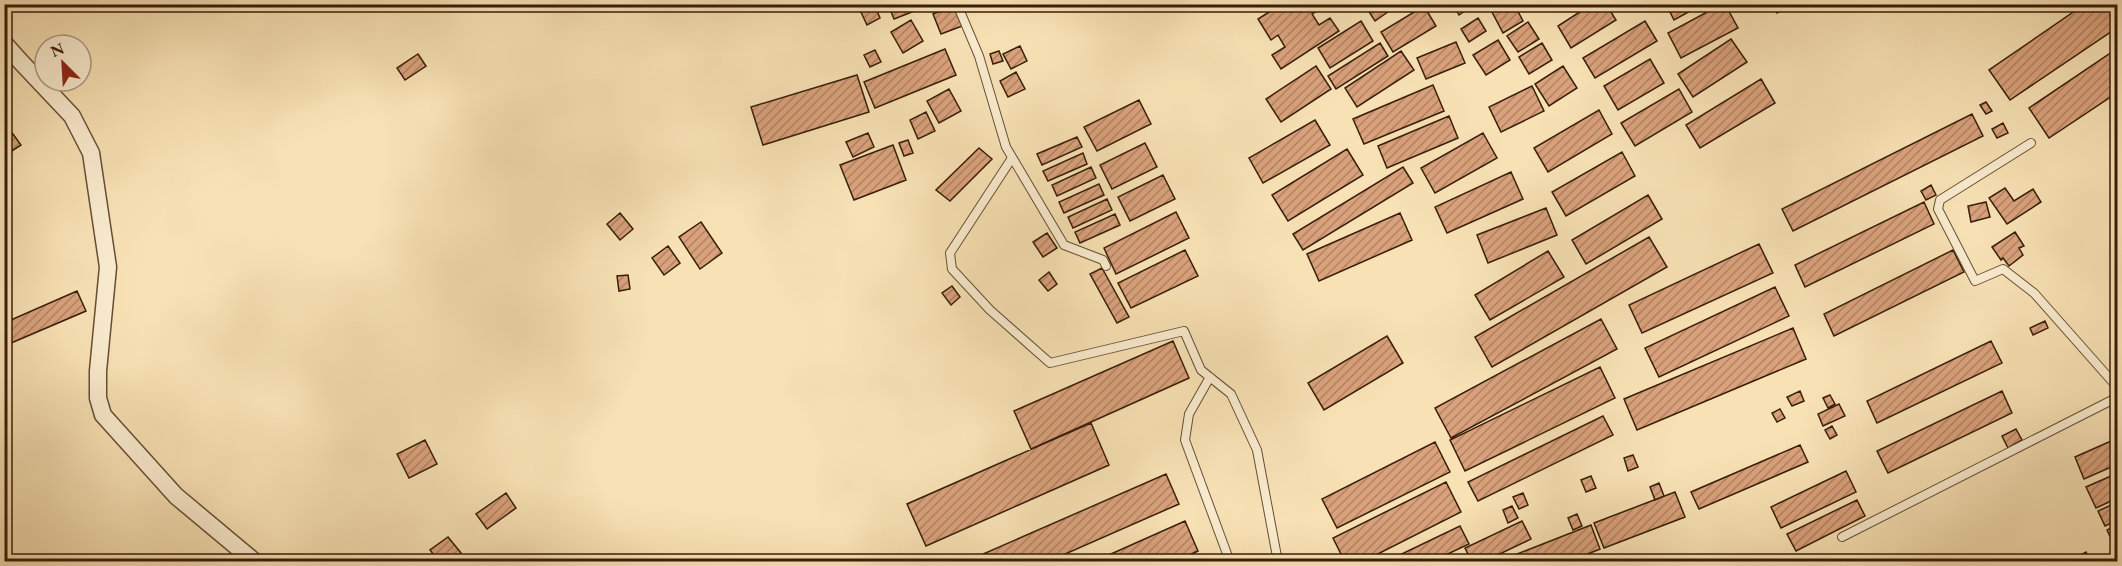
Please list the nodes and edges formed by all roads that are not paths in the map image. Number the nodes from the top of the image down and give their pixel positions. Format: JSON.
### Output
{"nodes":[{"id":1,"x":957,"y":4,"type":"edge"},
{"id":2,"x":4,"y":43,"type":"edge"},
{"id":3,"x":2031,"y":143,"type":"dead end"},
{"id":4,"x":1012,"y":158,"type":"junction"},
{"id":5,"x":1106,"y":266,"type":"dead end"},
{"id":6,"x":1210,"y":377,"type":"junction"},
{"id":7,"x":2118,"y":388,"type":"edge"},
{"id":8,"x":2118,"y":397,"type":"edge"},
{"id":9,"x":1842,"y":537,"type":"dead end"},
{"id":10,"x":255,"y":561,"type":"edge"},
{"id":11,"x":1230,"y":561,"type":"edge"},
{"id":12,"x":1278,"y":561,"type":"edge"}],
"edges":[{"from":1,"to":4,"type":"lane"},
{"from":2,"to":10,"type":"street"},
{"from":3,"to":7,"type":"lane"},
{"from":4,"to":5,"type":"lane"},
{"from":4,"to":6,"type":"lane"},
{"from":6,"to":11,"type":"lane"},
{"from":6,"to":12,"type":"lane"},
{"from":8,"to":9,"type":"lane"}]}
